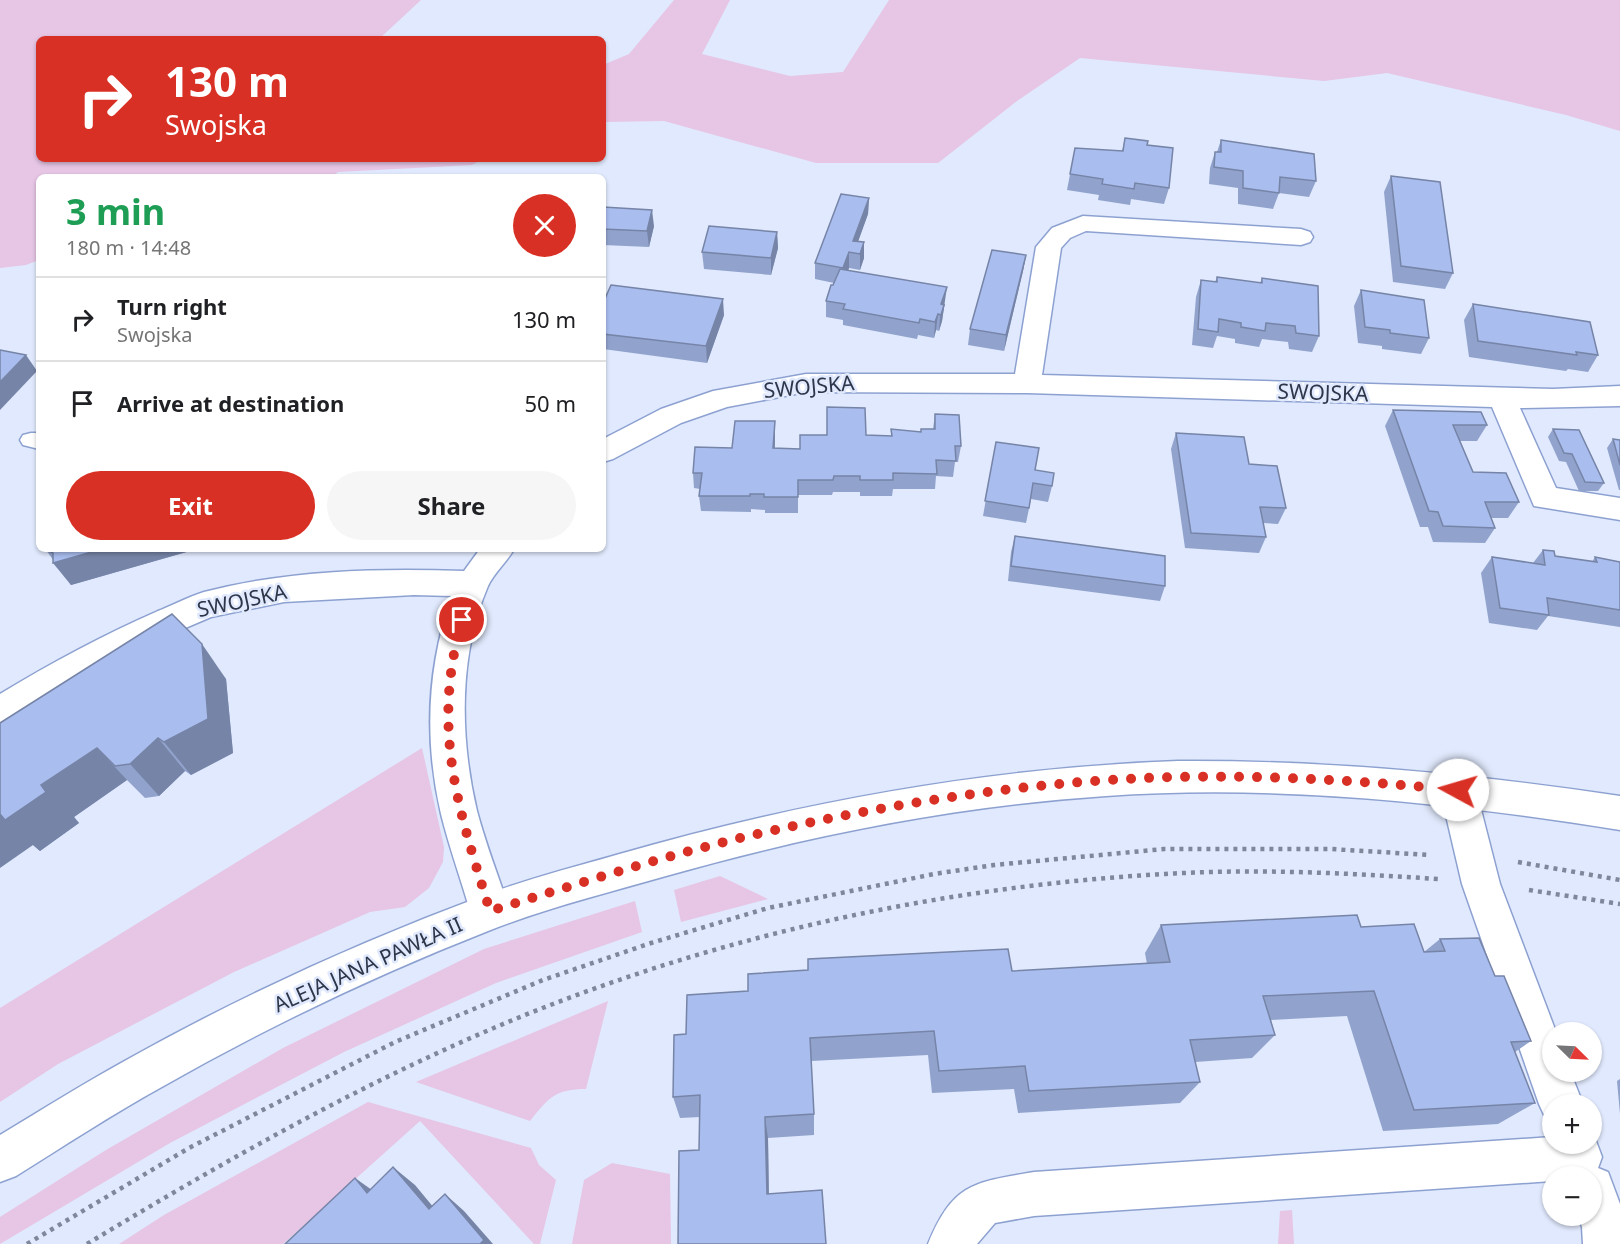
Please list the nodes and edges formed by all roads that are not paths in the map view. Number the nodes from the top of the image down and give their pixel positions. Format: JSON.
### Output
{"nodes":[{"id":1,"x":1301,"y":237,"type":"dead end"},
{"id":2,"x":1027,"y":384,"type":"junction"},
{"id":3,"x":1620,"y":396,"type":"edge"},
{"id":4,"x":1502,"y":398,"type":"junction"},
{"id":5,"x":606,"y":450,"type":"edge"},
{"id":6,"x":1620,"y":509,"type":"edge"},
{"id":7,"x":496,"y":552,"type":"edge"},
{"id":8,"x":472,"y":584,"type":"junction"},
{"id":9,"x":0,"y":712,"type":"edge"},
{"id":10,"x":1458,"y":790,"type":"junction"},
{"id":11,"x":1620,"y":813,"type":"edge"},
{"id":12,"x":490,"y":911,"type":"junction"},
{"id":13,"x":1557,"y":1094,"type":"edge"},
{"id":14,"x":0,"y":1160,"type":"edge"},
{"id":15,"x":1542,"y":1171,"type":"edge"},
{"id":16,"x":1602,"y":1182,"type":"edge"},
{"id":17,"x":1620,"y":1194,"type":"edge"},
{"id":18,"x":1602,"y":1218,"type":"edge"},
{"id":19,"x":951,"y":1244,"type":"edge"},
{"id":20,"x":1606,"y":1244,"type":"edge"}],
"edges":[{"from":1,"to":2,"type":"street"},
{"from":2,"to":4,"type":"street","name":"SWOJSKA"},
{"from":2,"to":5,"type":"street","name":"SWOJSKA"},
{"from":3,"to":4,"type":"street","name":"SWOJSKA"},
{"from":4,"to":6,"type":"street"},
{"from":7,"to":8,"type":"street"},
{"from":8,"to":9,"type":"street","name":"SWOJSKA"},
{"from":8,"to":12,"type":"street"},
{"from":10,"to":11,"type":"street","name":"ALEJA JANA PAWŁA II"},
{"from":10,"to":12,"type":"street","name":"ALEJA JANA PAWŁA II"},
{"from":10,"to":13,"type":"street"},
{"from":12,"to":14,"type":"street","name":"ALEJA JANA PAWŁA II"},
{"from":15,"to":19,"type":"street"},
{"from":16,"to":17,"type":"street"},
{"from":18,"to":20,"type":"street"}]}
